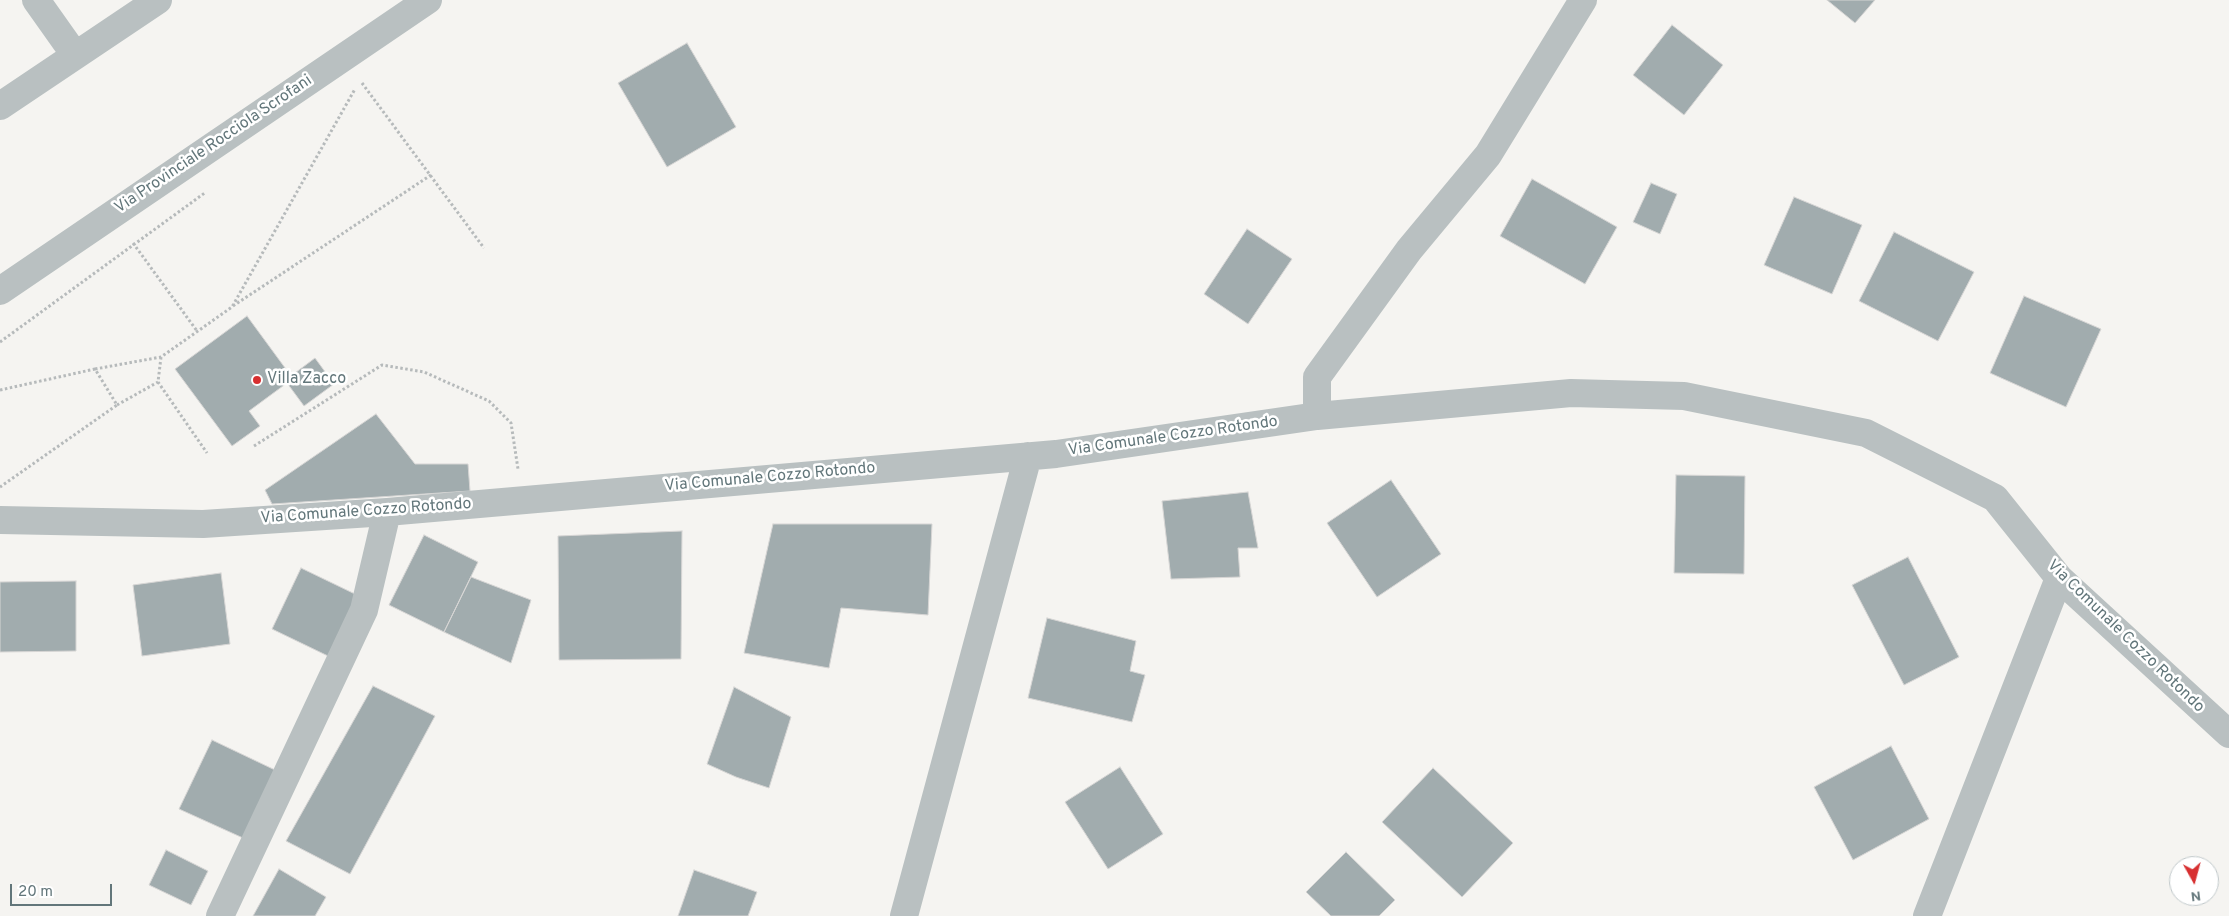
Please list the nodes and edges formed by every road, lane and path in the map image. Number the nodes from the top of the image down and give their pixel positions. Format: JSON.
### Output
{"nodes":[{"id":1,"x":36,"y":0,"type":"edge"},
{"id":2,"x":158,"y":0,"type":"edge"},
{"id":3,"x":428,"y":0,"type":"edge"},
{"id":4,"x":1583,"y":0,"type":"edge"},
{"id":5,"x":76,"y":55,"type":"junction"},
{"id":6,"x":0,"y":106,"type":"edge"},
{"id":7,"x":431,"y":176,"type":"junction"},
{"id":8,"x":112,"y":214,"type":"junction"},
{"id":9,"x":134,"y":244,"type":"junction"},
{"id":10,"x":484,"y":248,"type":"dead end"},
{"id":11,"x":0,"y":291,"type":"edge"},
{"id":12,"x":232,"y":307,"type":"junction"},
{"id":13,"x":198,"y":331,"type":"junction"},
{"id":14,"x":0,"y":342,"type":"edge"},
{"id":15,"x":161,"y":357,"type":"junction"},
{"id":16,"x":95,"y":369,"type":"junction"},
{"id":17,"x":158,"y":382,"type":"junction"},
{"id":18,"x":0,"y":390,"type":"edge"},
{"id":19,"x":117,"y":405,"type":"junction"},
{"id":20,"x":1317,"y":416,"type":"junction"},
{"id":21,"x":254,"y":446,"type":"dead end"},
{"id":22,"x":207,"y":453,"type":"dead end"},
{"id":23,"x":1028,"y":456,"type":"junction"},
{"id":24,"x":0,"y":487,"type":"edge"},
{"id":25,"x":520,"y":500,"type":"junction"},
{"id":26,"x":387,"y":512,"type":"junction"},
{"id":27,"x":0,"y":520,"type":"edge"},
{"id":28,"x":2059,"y":578,"type":"junction"},
{"id":29,"x":2229,"y":734,"type":"edge"},
{"id":30,"x":220,"y":916,"type":"edge"},
{"id":31,"x":904,"y":916,"type":"edge"},
{"id":32,"x":1927,"y":916,"type":"edge"}],
"edges":[{"from":1,"to":5,"type":"street"},
{"from":2,"to":5,"type":"street"},
{"from":3,"to":8,"type":"street","name":"Via Provinciale Rocciola Scrofani"},
{"from":4,"to":20,"type":"street"},
{"from":5,"to":6,"type":"street"},
{"from":7,"to":10,"type":"path"},
{"from":7,"to":12,"type":"path"},
{"from":7,"to":12,"type":"path"},
{"from":8,"to":9,"type":"path"},
{"from":8,"to":11,"type":"street","name":"Via Provinciale Rocciola Scrofani"},
{"from":9,"to":13,"type":"path"},
{"from":9,"to":14,"type":"path"},
{"from":12,"to":13,"type":"path"},
{"from":13,"to":15,"type":"path"},
{"from":15,"to":16,"type":"path"},
{"from":15,"to":17,"type":"path"},
{"from":16,"to":18,"type":"path"},
{"from":16,"to":19,"type":"path"},
{"from":17,"to":19,"type":"path"},
{"from":17,"to":22,"type":"path"},
{"from":19,"to":24,"type":"path"},
{"from":20,"to":23,"type":"street","name":"Via Comunale Cozzo Rotondo"},
{"from":20,"to":28,"type":"street","name":"Via Comunale Cozzo Rotondo"},
{"from":21,"to":25,"type":"path"},
{"from":23,"to":25,"type":"street","name":"Via Comunale Cozzo Rotondo"},
{"from":23,"to":31,"type":"street"},
{"from":25,"to":26,"type":"street","name":"Via Comunale Cozzo Rotondo"},
{"from":26,"to":27,"type":"street","name":"Via Comunale Cozzo Rotondo"},
{"from":26,"to":30,"type":"street"},
{"from":28,"to":29,"type":"street","name":"Via Comunale Cozzo Rotondo"},
{"from":28,"to":32,"type":"street"}]}
